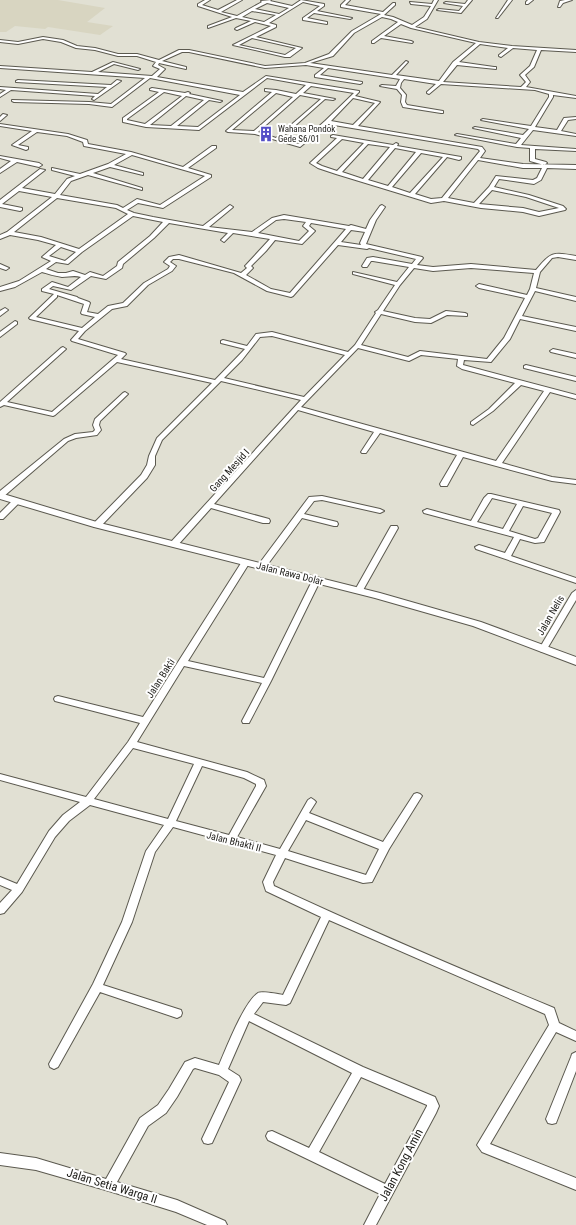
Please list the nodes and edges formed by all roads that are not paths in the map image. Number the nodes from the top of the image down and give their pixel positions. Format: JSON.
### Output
{"nodes":[{"id":1,"x":208,"y":0,"type":"edge"},
{"id":2,"x":240,"y":0,"type":"edge"},
{"id":3,"x":258,"y":0,"type":"edge"},
{"id":4,"x":303,"y":0,"type":"edge"},
{"id":5,"x":348,"y":0,"type":"edge"},
{"id":6,"x":436,"y":0,"type":"edge"},
{"id":7,"x":470,"y":0,"type":"edge"},
{"id":8,"x":510,"y":0,"type":"edge"},
{"id":9,"x":531,"y":0,"type":"edge"},
{"id":10,"x":570,"y":0,"type":"edge"},
{"id":11,"x":267,"y":1,"type":"edge"},
{"id":12,"x":411,"y":3,"type":"dead end"},
{"id":13,"x":446,"y":3,"type":"dead end"},
{"id":14,"x":394,"y":4,"type":"dead end"},
{"id":15,"x":527,"y":4,"type":"dead end"},
{"id":16,"x":433,"y":5,"type":"junction"},
{"id":17,"x":467,"y":5,"type":"junction"},
{"id":18,"x":559,"y":6,"type":"dead end"},
{"id":19,"x":292,"y":7,"type":"junction"},
{"id":20,"x":252,"y":10,"type":"junction"},
{"id":21,"x":439,"y":10,"type":"dead end"},
{"id":22,"x":218,"y":12,"type":"junction"},
{"id":23,"x":314,"y":12,"type":"junction"},
{"id":24,"x":383,"y":14,"type":"junction"},
{"id":25,"x":280,"y":15,"type":"junction"},
{"id":26,"x":236,"y":17,"type":"junction"},
{"id":27,"x":497,"y":17,"type":"dead end"},
{"id":28,"x":350,"y":18,"type":"dead end"},
{"id":29,"x":255,"y":21,"type":"junction"},
{"id":30,"x":401,"y":22,"type":"junction"},
{"id":31,"x":266,"y":23,"type":"junction"},
{"id":32,"x":326,"y":23,"type":"dead end"},
{"id":33,"x":209,"y":27,"type":"dead end"},
{"id":34,"x":412,"y":27,"type":"junction"},
{"id":35,"x":237,"y":29,"type":"dead end"},
{"id":36,"x":252,"y":37,"type":"junction"},
{"id":37,"x":380,"y":37,"type":"junction"},
{"id":38,"x":0,"y":41,"type":"edge"},
{"id":39,"x":373,"y":42,"type":"dead end"},
{"id":40,"x":411,"y":42,"type":"dead end"},
{"id":41,"x":479,"y":42,"type":"junction"},
{"id":42,"x":512,"y":47,"type":"junction"},
{"id":43,"x":539,"y":49,"type":"junction"},
{"id":44,"x":576,"y":51,"type":"edge"},
{"id":45,"x":501,"y":56,"type":"dead end"},
{"id":46,"x":159,"y":61,"type":"junction"},
{"id":47,"x":406,"y":62,"type":"dead end"},
{"id":48,"x":306,"y":64,"type":"junction"},
{"id":49,"x":455,"y":64,"type":"junction"},
{"id":50,"x":0,"y":67,"type":"edge"},
{"id":51,"x":327,"y":67,"type":"junction"},
{"id":52,"x":184,"y":68,"type":"dead end"},
{"id":53,"x":494,"y":68,"type":"dead end"},
{"id":54,"x":7,"y":69,"type":"junction"},
{"id":55,"x":138,"y":69,"type":"dead end"},
{"id":56,"x":0,"y":73,"type":"edge"},
{"id":57,"x":92,"y":73,"type":"junction"},
{"id":58,"x":393,"y":76,"type":"junction"},
{"id":59,"x":151,"y":77,"type":"junction"},
{"id":60,"x":23,"y":78,"type":"dead end"},
{"id":61,"x":403,"y":78,"type":"junction"},
{"id":62,"x":18,"y":81,"type":"junction"},
{"id":63,"x":119,"y":81,"type":"dead end"},
{"id":64,"x":360,"y":83,"type":"dead end"},
{"id":65,"x":440,"y":83,"type":"junction"},
{"id":66,"x":310,"y":84,"type":"junction"},
{"id":67,"x":111,"y":86,"type":"junction"},
{"id":68,"x":198,"y":86,"type":"junction"},
{"id":69,"x":382,"y":86,"type":"dead end"},
{"id":70,"x":2,"y":88,"type":"edge"},
{"id":71,"x":398,"y":88,"type":"junction"},
{"id":72,"x":522,"y":88,"type":"junction"},
{"id":73,"x":152,"y":89,"type":"dead end"},
{"id":74,"x":10,"y":90,"type":"junction"},
{"id":75,"x":267,"y":90,"type":"dead end"},
{"id":76,"x":162,"y":91,"type":"junction"},
{"id":77,"x":276,"y":92,"type":"junction"},
{"id":78,"x":429,"y":93,"type":"dead end"},
{"id":79,"x":244,"y":94,"type":"junction"},
{"id":80,"x":551,"y":94,"type":"junction"},
{"id":81,"x":98,"y":95,"type":"junction"},
{"id":82,"x":186,"y":95,"type":"junction"},
{"id":83,"x":299,"y":95,"type":"junction"},
{"id":84,"x":0,"y":96,"type":"edge"},
{"id":85,"x":352,"y":97,"type":"junction"},
{"id":86,"x":576,"y":97,"type":"edge"},
{"id":87,"x":324,"y":98,"type":"junction"},
{"id":88,"x":208,"y":99,"type":"junction"},
{"id":89,"x":333,"y":99,"type":"dead end"},
{"id":90,"x":14,"y":101,"type":"dead end"},
{"id":91,"x":220,"y":101,"type":"dead end"},
{"id":92,"x":89,"y":103,"type":"junction"},
{"id":93,"x":441,"y":112,"type":"dead end"},
{"id":94,"x":6,"y":115,"type":"dead end"},
{"id":95,"x":576,"y":118,"type":"edge"},
{"id":96,"x":0,"y":120,"type":"edge"},
{"id":97,"x":483,"y":120,"type":"dead end"},
{"id":98,"x":327,"y":122,"type":"junction"},
{"id":99,"x":0,"y":125,"type":"edge"},
{"id":100,"x":146,"y":126,"type":"junction"},
{"id":101,"x":173,"y":128,"type":"junction"},
{"id":102,"x":354,"y":128,"type":"junction"},
{"id":103,"x":475,"y":128,"type":"dead end"},
{"id":104,"x":532,"y":128,"type":"junction"},
{"id":105,"x":37,"y":130,"type":"junction"},
{"id":106,"x":558,"y":132,"type":"junction"},
{"id":107,"x":255,"y":133,"type":"junction"},
{"id":108,"x":457,"y":135,"type":"dead end"},
{"id":109,"x":576,"y":135,"type":"edge"},
{"id":110,"x":333,"y":136,"type":"dead end"},
{"id":111,"x":403,"y":136,"type":"junction"},
{"id":112,"x":525,"y":136,"type":"junction"},
{"id":113,"x":278,"y":138,"type":"junction"},
{"id":114,"x":341,"y":138,"type":"junction"},
{"id":115,"x":367,"y":142,"type":"junction"},
{"id":116,"x":394,"y":146,"type":"junction"},
{"id":117,"x":517,"y":146,"type":"junction"},
{"id":118,"x":214,"y":147,"type":"dead end"},
{"id":119,"x":533,"y":148,"type":"junction"},
{"id":120,"x":576,"y":150,"type":"edge"},
{"id":121,"x":420,"y":151,"type":"junction"},
{"id":122,"x":20,"y":152,"type":"dead end"},
{"id":123,"x":131,"y":153,"type":"junction"},
{"id":124,"x":446,"y":156,"type":"junction"},
{"id":125,"x":0,"y":157,"type":"edge"},
{"id":126,"x":14,"y":158,"type":"junction"},
{"id":127,"x":459,"y":158,"type":"dead end"},
{"id":128,"x":478,"y":159,"type":"junction"},
{"id":129,"x":110,"y":165,"type":"junction"},
{"id":130,"x":545,"y":167,"type":"junction"},
{"id":131,"x":576,"y":167,"type":"edge"},
{"id":132,"x":185,"y":168,"type":"junction"},
{"id":133,"x":565,"y":168,"type":"junction"},
{"id":134,"x":54,"y":169,"type":"dead end"},
{"id":135,"x":0,"y":171,"type":"edge"},
{"id":136,"x":87,"y":173,"type":"junction"},
{"id":137,"x":338,"y":173,"type":"junction"},
{"id":138,"x":141,"y":174,"type":"dead end"},
{"id":139,"x":490,"y":175,"type":"dead end"},
{"id":140,"x":80,"y":176,"type":"junction"},
{"id":141,"x":498,"y":177,"type":"junction"},
{"id":142,"x":364,"y":180,"type":"junction"},
{"id":143,"x":389,"y":188,"type":"junction"},
{"id":144,"x":490,"y":188,"type":"junction"},
{"id":145,"x":17,"y":189,"type":"junction"},
{"id":146,"x":140,"y":189,"type":"dead end"},
{"id":147,"x":411,"y":195,"type":"junction"},
{"id":148,"x":56,"y":196,"type":"junction"},
{"id":149,"x":444,"y":199,"type":"junction"},
{"id":150,"x":0,"y":204,"type":"edge"},
{"id":151,"x":475,"y":204,"type":"junction"},
{"id":152,"x":230,"y":207,"type":"dead end"},
{"id":153,"x":382,"y":207,"type":"dead end"},
{"id":154,"x":20,"y":209,"type":"dead end"},
{"id":155,"x":123,"y":210,"type":"junction"},
{"id":156,"x":132,"y":214,"type":"junction"},
{"id":157,"x":168,"y":221,"type":"junction"},
{"id":158,"x":310,"y":221,"type":"junction"},
{"id":159,"x":351,"y":227,"type":"junction"},
{"id":160,"x":204,"y":228,"type":"junction"},
{"id":161,"x":368,"y":231,"type":"junction"},
{"id":162,"x":231,"y":232,"type":"junction"},
{"id":163,"x":9,"y":233,"type":"junction"},
{"id":164,"x":253,"y":234,"type":"junction"},
{"id":165,"x":0,"y":237,"type":"edge"},
{"id":166,"x":273,"y":238,"type":"junction"},
{"id":167,"x":224,"y":240,"type":"dead end"},
{"id":168,"x":337,"y":243,"type":"junction"},
{"id":169,"x":60,"y":245,"type":"junction"},
{"id":170,"x":367,"y":246,"type":"junction"},
{"id":171,"x":80,"y":251,"type":"junction"},
{"id":172,"x":576,"y":258,"type":"edge"},
{"id":173,"x":55,"y":260,"type":"junction"},
{"id":174,"x":0,"y":266,"type":"edge"},
{"id":175,"x":364,"y":266,"type":"dead end"},
{"id":176,"x":414,"y":266,"type":"junction"},
{"id":177,"x":6,"y":268,"type":"dead end"},
{"id":178,"x":43,"y":270,"type":"junction"},
{"id":179,"x":537,"y":272,"type":"junction"},
{"id":180,"x":355,"y":273,"type":"dead end"},
{"id":181,"x":242,"y":275,"type":"junction"},
{"id":182,"x":86,"y":277,"type":"junction"},
{"id":183,"x":398,"y":284,"type":"junction"},
{"id":184,"x":479,"y":286,"type":"dead end"},
{"id":185,"x":533,"y":288,"type":"junction"},
{"id":186,"x":0,"y":289,"type":"edge"},
{"id":187,"x":55,"y":296,"type":"dead end"},
{"id":188,"x":529,"y":297,"type":"junction"},
{"id":189,"x":576,"y":299,"type":"edge"},
{"id":190,"x":378,"y":312,"type":"junction"},
{"id":191,"x":465,"y":315,"type":"dead end"},
{"id":192,"x":100,"y":316,"type":"junction"},
{"id":193,"x":519,"y":317,"type":"junction"},
{"id":194,"x":15,"y":322,"type":"dead end"},
{"id":195,"x":576,"y":329,"type":"edge"},
{"id":196,"x":84,"y":330,"type":"junction"},
{"id":197,"x":0,"y":335,"type":"edge"},
{"id":198,"x":223,"y":342,"type":"dead end"},
{"id":199,"x":357,"y":346,"type":"junction"},
{"id":200,"x":249,"y":348,"type":"junction"},
{"id":201,"x":63,"y":349,"type":"dead end"},
{"id":202,"x":553,"y":350,"type":"dead end"},
{"id":203,"x":350,"y":354,"type":"junction"},
{"id":204,"x":576,"y":356,"type":"edge"},
{"id":205,"x":461,"y":358,"type":"junction"},
{"id":206,"x":116,"y":360,"type":"junction"},
{"id":207,"x":526,"y":367,"type":"dead end"},
{"id":208,"x":576,"y":379,"type":"edge"},
{"id":209,"x":217,"y":380,"type":"junction"},
{"id":210,"x":519,"y":383,"type":"junction"},
{"id":211,"x":549,"y":389,"type":"junction"},
{"id":212,"x":125,"y":394,"type":"dead end"},
{"id":213,"x":576,"y":397,"type":"edge"},
{"id":214,"x":305,"y":399,"type":"junction"},
{"id":215,"x":1,"y":404,"type":"edge"},
{"id":216,"x":297,"y":408,"type":"junction"},
{"id":217,"x":473,"y":423,"type":"dead end"},
{"id":218,"x":380,"y":430,"type":"junction"},
{"id":219,"x":364,"y":452,"type":"dead end"},
{"id":220,"x":462,"y":453,"type":"junction"},
{"id":221,"x":498,"y":463,"type":"junction"},
{"id":222,"x":576,"y":482,"type":"edge"},
{"id":223,"x":444,"y":484,"type":"dead end"},
{"id":224,"x":0,"y":496,"type":"edge"},
{"id":225,"x":17,"y":501,"type":"junction"},
{"id":226,"x":521,"y":503,"type":"junction"},
{"id":227,"x":210,"y":505,"type":"junction"},
{"id":228,"x":380,"y":511,"type":"dead end"},
{"id":229,"x":427,"y":511,"type":"dead end"},
{"id":230,"x":299,"y":515,"type":"junction"},
{"id":231,"x":0,"y":517,"type":"edge"},
{"id":232,"x":266,"y":521,"type":"dead end"},
{"id":233,"x":473,"y":523,"type":"junction"},
{"id":234,"x":97,"y":524,"type":"junction"},
{"id":235,"x":334,"y":524,"type":"dead end"},
{"id":236,"x":394,"y":528,"type":"dead end"},
{"id":237,"x":505,"y":532,"type":"junction"},
{"id":238,"x":518,"y":536,"type":"junction"},
{"id":239,"x":174,"y":544,"type":"junction"},
{"id":240,"x":479,"y":547,"type":"dead end"},
{"id":241,"x":506,"y":557,"type":"junction"},
{"id":242,"x":246,"y":562,"type":"junction"},
{"id":243,"x":262,"y":566,"type":"junction"},
{"id":244,"x":317,"y":579,"type":"junction"},
{"id":245,"x":576,"y":581,"type":"edge"},
{"id":246,"x":359,"y":590,"type":"junction"},
{"id":247,"x":576,"y":593,"type":"edge"},
{"id":248,"x":543,"y":649,"type":"junction"},
{"id":249,"x":576,"y":661,"type":"edge"},
{"id":250,"x":183,"y":663,"type":"junction"},
{"id":251,"x":267,"y":681,"type":"junction"},
{"id":252,"x":58,"y":699,"type":"dead end"},
{"id":253,"x":146,"y":721,"type":"junction"},
{"id":254,"x":246,"y":721,"type":"dead end"},
{"id":255,"x":131,"y":744,"type":"junction"},
{"id":256,"x":199,"y":762,"type":"junction"},
{"id":257,"x":1,"y":780,"type":"edge"},
{"id":258,"x":417,"y":796,"type":"dead end"},
{"id":259,"x":87,"y":802,"type":"junction"},
{"id":260,"x":311,"y":802,"type":"dead end"},
{"id":261,"x":304,"y":815,"type":"junction"},
{"id":262,"x":170,"y":824,"type":"junction"},
{"id":263,"x":231,"y":840,"type":"junction"},
{"id":264,"x":385,"y":847,"type":"junction"},
{"id":265,"x":282,"y":853,"type":"junction"},
{"id":266,"x":0,"y":881,"type":"edge"},
{"id":267,"x":19,"y":889,"type":"junction"},
{"id":268,"x":0,"y":910,"type":"edge"},
{"id":269,"x":327,"y":915,"type":"junction"},
{"id":270,"x":97,"y":988,"type":"junction"},
{"id":271,"x":177,"y":1013,"type":"dead end"},
{"id":272,"x":247,"y":1015,"type":"junction"},
{"id":273,"x":554,"y":1026,"type":"junction"},
{"id":274,"x":576,"y":1036,"type":"edge"},
{"id":275,"x":576,"y":1057,"type":"edge"},
{"id":276,"x":54,"y":1064,"type":"dead end"},
{"id":277,"x":222,"y":1071,"type":"junction"},
{"id":278,"x":359,"y":1071,"type":"junction"},
{"id":279,"x":552,"y":1119,"type":"dead end"},
{"id":280,"x":272,"y":1136,"type":"dead end"},
{"id":281,"x":208,"y":1139,"type":"dead end"},
{"id":282,"x":311,"y":1155,"type":"junction"},
{"id":283,"x":0,"y":1159,"type":"edge"},
{"id":284,"x":576,"y":1184,"type":"edge"},
{"id":285,"x":109,"y":1185,"type":"junction"},
{"id":286,"x":387,"y":1191,"type":"junction"},
{"id":287,"x":221,"y":1225,"type":"edge"},
{"id":288,"x":370,"y":1225,"type":"edge"}],
"edges":[{"from":1,"to":22,"type":"street"},
{"from":2,"to":22,"type":"street"},
{"from":3,"to":11,"type":"street"},
{"from":4,"to":19,"type":"street"},
{"from":4,"to":23,"type":"street"},
{"from":5,"to":24,"type":"street"},
{"from":6,"to":16,"type":"street"},
{"from":7,"to":17,"type":"street"},
{"from":8,"to":27,"type":"street"},
{"from":9,"to":15,"type":"street"},
{"from":10,"to":18,"type":"street"},
{"from":11,"to":19,"type":"street"},
{"from":11,"to":20,"type":"street"},
{"from":12,"to":16,"type":"street"},
{"from":13,"to":17,"type":"street"},
{"from":14,"to":24,"type":"street"},
{"from":16,"to":34,"type":"street"},
{"from":17,"to":21,"type":"street"},
{"from":19,"to":25,"type":"street"},
{"from":20,"to":25,"type":"street"},
{"from":20,"to":26,"type":"street"},
{"from":22,"to":26,"type":"street"},
{"from":23,"to":28,"type":"street"},
{"from":23,"to":32,"type":"street"},
{"from":24,"to":30,"type":"street"},
{"from":24,"to":48,"type":"street"},
{"from":25,"to":31,"type":"street"},
{"from":26,"to":29,"type":"street"},
{"from":26,"to":33,"type":"street"},
{"from":29,"to":31,"type":"street"},
{"from":29,"to":35,"type":"street"},
{"from":30,"to":34,"type":"street"},
{"from":30,"to":37,"type":"street"},
{"from":31,"to":36,"type":"street"},
{"from":34,"to":41,"type":"street"},
{"from":36,"to":36,"type":"street"},
{"from":37,"to":39,"type":"street"},
{"from":37,"to":40,"type":"street"},
{"from":38,"to":46,"type":"street"},
{"from":41,"to":42,"type":"street"},
{"from":41,"to":49,"type":"street"},
{"from":42,"to":43,"type":"street"},
{"from":42,"to":45,"type":"street"},
{"from":43,"to":44,"type":"street"},
{"from":43,"to":72,"type":"street"},
{"from":46,"to":48,"type":"street"},
{"from":46,"to":52,"type":"street"},
{"from":46,"to":59,"type":"street"},
{"from":47,"to":58,"type":"street"},
{"from":48,"to":51,"type":"street"},
{"from":49,"to":53,"type":"street"},
{"from":49,"to":65,"type":"street"},
{"from":50,"to":54,"type":"street"},
{"from":51,"to":58,"type":"street"},
{"from":51,"to":64,"type":"street"},
{"from":54,"to":56,"type":"street"},
{"from":54,"to":57,"type":"street"},
{"from":55,"to":57,"type":"street"},
{"from":57,"to":59,"type":"street"},
{"from":58,"to":61,"type":"street"},
{"from":59,"to":68,"type":"street"},
{"from":59,"to":92,"type":"street"},
{"from":60,"to":62,"type":"street"},
{"from":61,"to":65,"type":"street"},
{"from":61,"to":71,"type":"street"},
{"from":62,"to":67,"type":"street"},
{"from":62,"to":70,"type":"street"},
{"from":63,"to":67,"type":"street"},
{"from":65,"to":72,"type":"street"},
{"from":65,"to":78,"type":"street"},
{"from":66,"to":79,"type":"street"},
{"from":66,"to":83,"type":"street"},
{"from":66,"to":85,"type":"street"},
{"from":67,"to":81,"type":"street"},
{"from":68,"to":79,"type":"street"},
{"from":68,"to":82,"type":"street"},
{"from":69,"to":71,"type":"street"},
{"from":70,"to":74,"type":"street"},
{"from":71,"to":93,"type":"street"},
{"from":72,"to":80,"type":"street"},
{"from":73,"to":76,"type":"street"},
{"from":74,"to":81,"type":"street"},
{"from":74,"to":84,"type":"street"},
{"from":75,"to":77,"type":"street"},
{"from":76,"to":82,"type":"street"},
{"from":76,"to":100,"type":"street"},
{"from":77,"to":83,"type":"street"},
{"from":77,"to":107,"type":"street"},
{"from":79,"to":101,"type":"street"},
{"from":80,"to":86,"type":"street"},
{"from":80,"to":104,"type":"street"},
{"from":81,"to":92,"type":"street"},
{"from":82,"to":88,"type":"street"},
{"from":82,"to":100,"type":"street"},
{"from":83,"to":87,"type":"street"},
{"from":83,"to":107,"type":"street"},
{"from":85,"to":98,"type":"street"},
{"from":85,"to":102,"type":"street"},
{"from":87,"to":89,"type":"street"},
{"from":87,"to":113,"type":"street"},
{"from":88,"to":91,"type":"street"},
{"from":88,"to":101,"type":"street"},
{"from":90,"to":92,"type":"street"},
{"from":94,"to":96,"type":"street"},
{"from":95,"to":106,"type":"street"},
{"from":97,"to":104,"type":"street"},
{"from":98,"to":102,"type":"street"},
{"from":98,"to":113,"type":"street"},
{"from":99,"to":105,"type":"street"},
{"from":100,"to":101,"type":"street"},
{"from":102,"to":111,"type":"street"},
{"from":103,"to":112,"type":"street"},
{"from":104,"to":106,"type":"street"},
{"from":104,"to":112,"type":"street"},
{"from":105,"to":122,"type":"street"},
{"from":105,"to":123,"type":"street"},
{"from":106,"to":109,"type":"street"},
{"from":107,"to":113,"type":"street"},
{"from":108,"to":117,"type":"street"},
{"from":110,"to":114,"type":"street"},
{"from":111,"to":116,"type":"street"},
{"from":111,"to":128,"type":"street"},
{"from":112,"to":117,"type":"street"},
{"from":114,"to":115,"type":"street"},
{"from":114,"to":137,"type":"street"},
{"from":115,"to":116,"type":"street"},
{"from":115,"to":137,"type":"street"},
{"from":116,"to":121,"type":"street"},
{"from":116,"to":142,"type":"street"},
{"from":117,"to":119,"type":"street"},
{"from":118,"to":132,"type":"street"},
{"from":119,"to":120,"type":"street"},
{"from":119,"to":133,"type":"street"},
{"from":121,"to":124,"type":"street"},
{"from":121,"to":143,"type":"street"},
{"from":123,"to":129,"type":"street"},
{"from":123,"to":132,"type":"street"},
{"from":124,"to":127,"type":"street"},
{"from":124,"to":147,"type":"street"},
{"from":125,"to":126,"type":"street"},
{"from":126,"to":135,"type":"street"},
{"from":126,"to":145,"type":"street"},
{"from":128,"to":130,"type":"street"},
{"from":128,"to":149,"type":"street"},
{"from":129,"to":136,"type":"street"},
{"from":129,"to":138,"type":"street"},
{"from":130,"to":133,"type":"street"},
{"from":130,"to":141,"type":"street"},
{"from":131,"to":133,"type":"street"},
{"from":132,"to":155,"type":"street"},
{"from":134,"to":140,"type":"street"},
{"from":136,"to":140,"type":"street"},
{"from":136,"to":146,"type":"street"},
{"from":137,"to":142,"type":"street"},
{"from":139,"to":141,"type":"street"},
{"from":140,"to":148,"type":"street"},
{"from":141,"to":144,"type":"street"},
{"from":142,"to":143,"type":"street"},
{"from":143,"to":147,"type":"street"},
{"from":144,"to":151,"type":"street"},
{"from":144,"to":151,"type":"street"},
{"from":145,"to":148,"type":"street"},
{"from":145,"to":150,"type":"street"},
{"from":147,"to":149,"type":"street"},
{"from":148,"to":155,"type":"street"},
{"from":148,"to":163,"type":"street"},
{"from":149,"to":151,"type":"street"},
{"from":150,"to":154,"type":"street"},
{"from":152,"to":160,"type":"street"},
{"from":153,"to":161,"type":"street"},
{"from":155,"to":156,"type":"street"},
{"from":156,"to":157,"type":"street"},
{"from":156,"to":171,"type":"street"},
{"from":157,"to":160,"type":"street"},
{"from":157,"to":182,"type":"street"},
{"from":158,"to":159,"type":"street"},
{"from":158,"to":164,"type":"street"},
{"from":158,"to":166,"type":"street"},
{"from":159,"to":161,"type":"street"},
{"from":159,"to":168,"type":"street"},
{"from":160,"to":162,"type":"street"},
{"from":161,"to":170,"type":"street"},
{"from":162,"to":164,"type":"street"},
{"from":162,"to":167,"type":"street"},
{"from":163,"to":165,"type":"street"},
{"from":163,"to":169,"type":"street"},
{"from":164,"to":166,"type":"street"},
{"from":166,"to":181,"type":"street"},
{"from":168,"to":170,"type":"street"},
{"from":168,"to":181,"type":"street"},
{"from":169,"to":171,"type":"street"},
{"from":169,"to":173,"type":"street"},
{"from":170,"to":176,"type":"street"},
{"from":171,"to":173,"type":"street"},
{"from":172,"to":179,"type":"street"},
{"from":173,"to":178,"type":"street"},
{"from":174,"to":177,"type":"street"},
{"from":175,"to":176,"type":"street"},
{"from":176,"to":179,"type":"street"},
{"from":176,"to":183,"type":"street","name":"Gang Mesjid I"},
{"from":178,"to":182,"type":"street"},
{"from":178,"to":186,"type":"street"},
{"from":179,"to":185,"type":"street"},
{"from":180,"to":183,"type":"street"},
{"from":181,"to":192,"type":"street"},
{"from":182,"to":192,"type":"street"},
{"from":183,"to":190,"type":"street","name":"Gang Mesjid I"},
{"from":184,"to":188,"type":"street"},
{"from":185,"to":188,"type":"street"},
{"from":185,"to":189,"type":"street"},
{"from":187,"to":196,"type":"street"},
{"from":188,"to":193,"type":"street"},
{"from":190,"to":191,"type":"street"},
{"from":190,"to":199,"type":"street","name":"Gang Mesjid I"},
{"from":192,"to":196,"type":"street"},
{"from":193,"to":195,"type":"street"},
{"from":193,"to":205,"type":"street"},
{"from":194,"to":197,"type":"street"},
{"from":196,"to":206,"type":"street"},
{"from":198,"to":200,"type":"street"},
{"from":199,"to":203,"type":"street","name":"Gang Mesjid I"},
{"from":199,"to":205,"type":"street"},
{"from":200,"to":203,"type":"street"},
{"from":200,"to":209,"type":"street"},
{"from":201,"to":215,"type":"street"},
{"from":202,"to":204,"type":"street"},
{"from":203,"to":214,"type":"street","name":"Gang Mesjid I"},
{"from":205,"to":210,"type":"street"},
{"from":206,"to":209,"type":"street"},
{"from":206,"to":215,"type":"street"},
{"from":207,"to":208,"type":"street"},
{"from":209,"to":214,"type":"street"},
{"from":209,"to":234,"type":"street"},
{"from":210,"to":211,"type":"street"},
{"from":210,"to":217,"type":"street"},
{"from":211,"to":213,"type":"street"},
{"from":211,"to":221,"type":"street"},
{"from":212,"to":224,"type":"street"},
{"from":214,"to":216,"type":"street","name":"Gang Mesjid I"},
{"from":216,"to":218,"type":"street"},
{"from":216,"to":227,"type":"street","name":"Gang Mesjid I"},
{"from":218,"to":219,"type":"street"},
{"from":218,"to":220,"type":"street"},
{"from":220,"to":221,"type":"street"},
{"from":220,"to":223,"type":"street"},
{"from":221,"to":222,"type":"street"},
{"from":224,"to":225,"type":"street","name":"Jalan Rawa Dolar"},
{"from":225,"to":231,"type":"street"},
{"from":225,"to":234,"type":"street","name":"Jalan Rawa Dolar"},
{"from":226,"to":233,"type":"street"},
{"from":226,"to":237,"type":"street"},
{"from":226,"to":238,"type":"street"},
{"from":227,"to":232,"type":"street"},
{"from":227,"to":239,"type":"street","name":"Gang Mesjid I"},
{"from":228,"to":230,"type":"street"},
{"from":229,"to":233,"type":"street"},
{"from":230,"to":235,"type":"street"},
{"from":230,"to":243,"type":"street"},
{"from":233,"to":237,"type":"street"},
{"from":234,"to":239,"type":"street","name":"Jalan Rawa Dolar"},
{"from":236,"to":246,"type":"street"},
{"from":237,"to":238,"type":"street"},
{"from":238,"to":241,"type":"street"},
{"from":239,"to":242,"type":"street","name":"Jalan Rawa Dolar"},
{"from":240,"to":241,"type":"street"},
{"from":241,"to":245,"type":"street"},
{"from":242,"to":243,"type":"street","name":"Jalan Rawa Dolar"},
{"from":242,"to":250,"type":"street","name":"Jalan Bakti"},
{"from":243,"to":244,"type":"street","name":"Jalan Rawa Dolar"},
{"from":244,"to":246,"type":"street","name":"Jalan Rawa Dolar"},
{"from":244,"to":251,"type":"street"},
{"from":246,"to":248,"type":"street","name":"Jalan Rawa Dolar"},
{"from":247,"to":248,"type":"street","name":"Jalan Nelis"},
{"from":248,"to":249,"type":"street","name":"Jalan Rawa Dolar"},
{"from":250,"to":251,"type":"street"},
{"from":250,"to":253,"type":"street","name":"Jalan Bakti"},
{"from":251,"to":254,"type":"street"},
{"from":252,"to":253,"type":"street"},
{"from":253,"to":255,"type":"street","name":"Jalan Bakti"},
{"from":255,"to":256,"type":"street"},
{"from":255,"to":259,"type":"street","name":"Jalan Bakti"},
{"from":256,"to":262,"type":"street"},
{"from":256,"to":263,"type":"street"},
{"from":257,"to":259,"type":"street","name":"Jalan Bhakti II"},
{"from":258,"to":264,"type":"street"},
{"from":259,"to":262,"type":"street","name":"Jalan Bhakti II"},
{"from":259,"to":267,"type":"street","name":"Jalan Bakti"},
{"from":260,"to":261,"type":"street"},
{"from":261,"to":264,"type":"street"},
{"from":261,"to":265,"type":"street"},
{"from":262,"to":263,"type":"street","name":"Jalan Bhakti II"},
{"from":262,"to":270,"type":"street"},
{"from":263,"to":265,"type":"street","name":"Jalan Bhakti II"},
{"from":264,"to":265,"type":"street","name":"Jalan Bhakti II"},
{"from":265,"to":269,"type":"street"},
{"from":266,"to":267,"type":"street"},
{"from":267,"to":268,"type":"street","name":"Jalan Bakti"},
{"from":269,"to":272,"type":"street"},
{"from":269,"to":273,"type":"street"},
{"from":270,"to":271,"type":"street"},
{"from":270,"to":276,"type":"street"},
{"from":272,"to":277,"type":"street"},
{"from":272,"to":278,"type":"street"},
{"from":273,"to":274,"type":"street"},
{"from":273,"to":284,"type":"street"},
{"from":275,"to":279,"type":"street"},
{"from":277,"to":281,"type":"street"},
{"from":277,"to":285,"type":"street"},
{"from":278,"to":282,"type":"street"},
{"from":278,"to":286,"type":"street","name":"Jalan Kong Amin"},
{"from":280,"to":282,"type":"street"},
{"from":282,"to":286,"type":"street"},
{"from":283,"to":285,"type":"street","name":"Jalan Setia Warga II"},
{"from":285,"to":287,"type":"street","name":"Jalan Setia Warga II"},
{"from":286,"to":288,"type":"street","name":"Jalan Kong Amin"}]}
